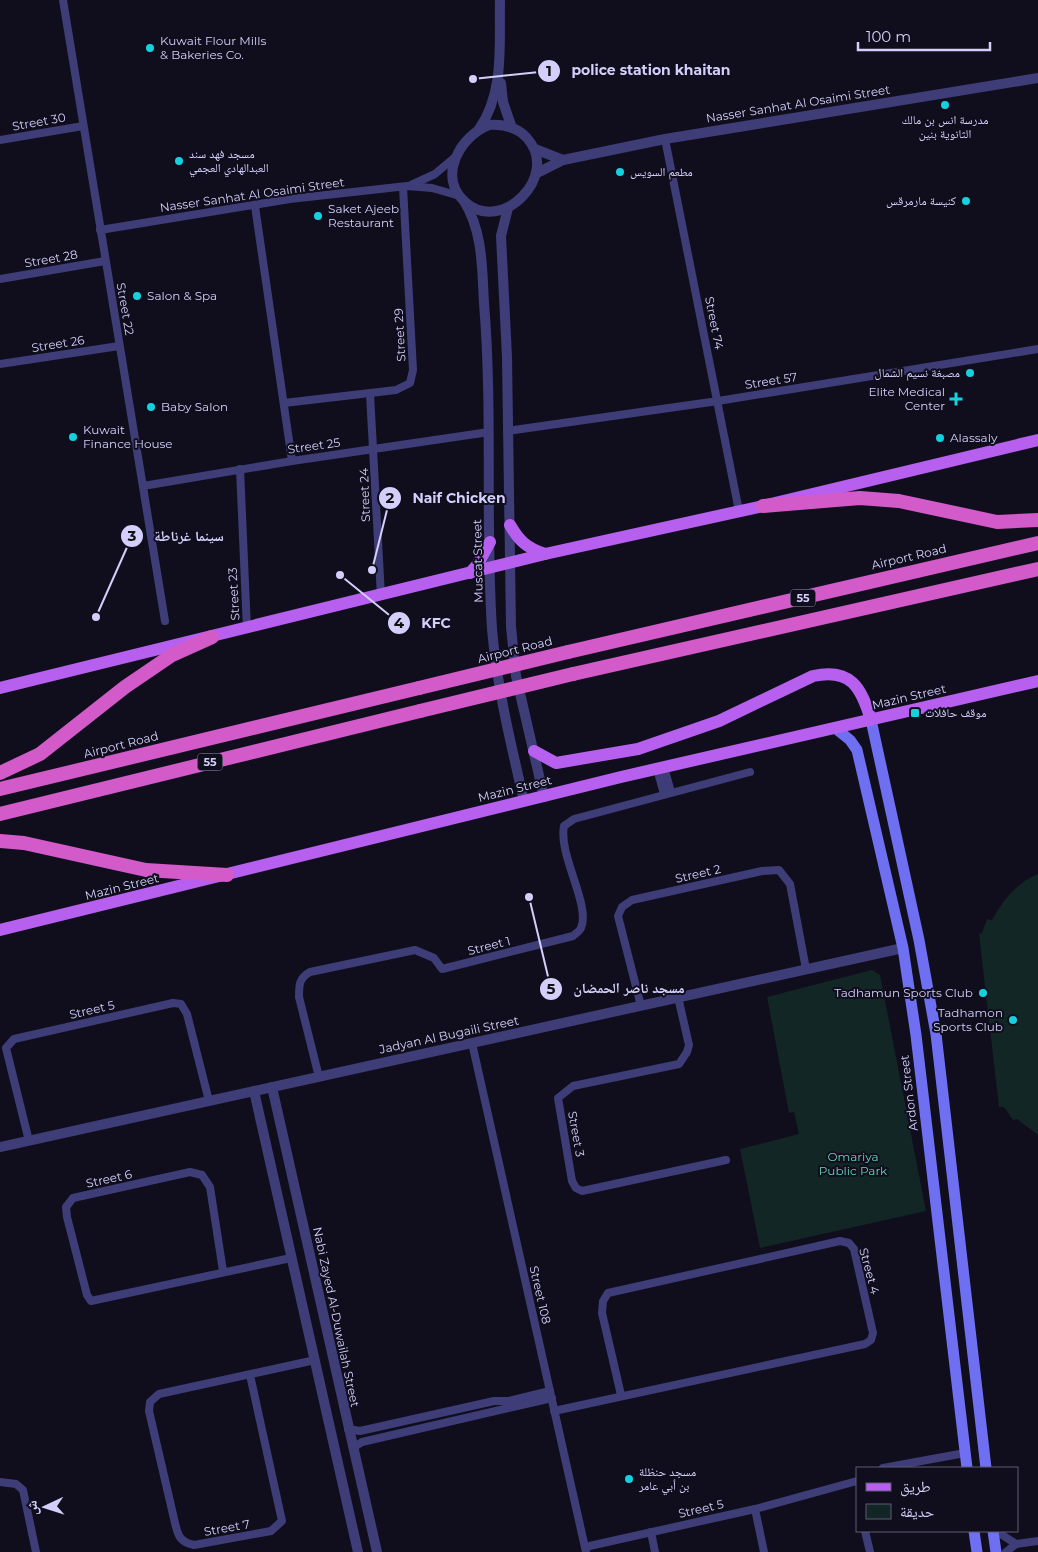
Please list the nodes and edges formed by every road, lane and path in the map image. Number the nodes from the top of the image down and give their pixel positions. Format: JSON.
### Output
{"nodes":[{"id":1,"x":62,"y":0,"type":"edge"},
{"id":2,"x":500,"y":0,"type":"edge"},
{"id":3,"x":498,"y":65,"type":"junction"},
{"id":4,"x":1038,"y":78,"type":"edge"},
{"id":5,"x":83,"y":126,"type":"junction"},
{"id":6,"x":512,"y":128,"type":"junction"},
{"id":7,"x":479,"y":129,"type":"junction"},
{"id":8,"x":665,"y":139,"type":"junction"},
{"id":9,"x":0,"y":140,"type":"edge"},
{"id":10,"x":535,"y":149,"type":"junction"},
{"id":11,"x":454,"y":158,"type":"junction"},
{"id":12,"x":563,"y":160,"type":"junction"},
{"id":13,"x":537,"y":173,"type":"junction"},
{"id":14,"x":405,"y":186,"type":"junction"},
{"id":15,"x":462,"y":199,"type":"junction"},
{"id":16,"x":255,"y":206,"type":"junction"},
{"id":17,"x":508,"y":208,"type":"junction"},
{"id":18,"x":100,"y":230,"type":"junction"},
{"id":19,"x":105,"y":261,"type":"junction"},
{"id":20,"x":0,"y":279,"type":"edge"},
{"id":21,"x":119,"y":346,"type":"junction"},
{"id":22,"x":1038,"y":348,"type":"edge"},
{"id":23,"x":488,"y":352,"type":"junction"},
{"id":24,"x":507,"y":357,"type":"junction"},
{"id":25,"x":0,"y":364,"type":"edge"},
{"id":26,"x":488,"y":382,"type":"junction"},
{"id":27,"x":507,"y":383,"type":"junction"},
{"id":28,"x":370,"y":394,"type":"junction"},
{"id":29,"x":718,"y":401,"type":"junction"},
{"id":30,"x":284,"y":403,"type":"junction"},
{"id":31,"x":489,"y":432,"type":"junction"},
{"id":32,"x":507,"y":432,"type":"junction"},
{"id":33,"x":1038,"y":440,"type":"edge"},
{"id":34,"x":375,"y":449,"type":"junction"},
{"id":35,"x":292,"y":461,"type":"junction"},
{"id":36,"x":240,"y":469,"type":"junction"},
{"id":37,"x":143,"y":486,"type":"junction"},
{"id":38,"x":763,"y":506,"type":"junction"},
{"id":39,"x":739,"y":511,"type":"junction"},
{"id":40,"x":1038,"y":520,"type":"edge"},
{"id":41,"x":510,"y":525,"type":"junction"},
{"id":42,"x":490,"y":542,"type":"junction"},
{"id":43,"x":1038,"y":543,"type":"edge"},
{"id":44,"x":545,"y":554,"type":"junction"},
{"id":45,"x":508,"y":563,"type":"junction"},
{"id":46,"x":490,"y":567,"type":"junction"},
{"id":47,"x":1038,"y":569,"type":"edge"},
{"id":48,"x":469,"y":573,"type":"junction"},
{"id":49,"x":1038,"y":573,"type":"edge"},
{"id":50,"x":1012,"y":575,"type":"junction"},
{"id":51,"x":381,"y":596,"type":"junction"},
{"id":52,"x":165,"y":621,"type":"dead end"},
{"id":53,"x":247,"y":629,"type":"junction"},
{"id":54,"x":212,"y":637,"type":"junction"},
{"id":55,"x":1038,"y":681,"type":"edge"},
{"id":56,"x":0,"y":688,"type":"edge"},
{"id":57,"x":871,"y":720,"type":"junction"},
{"id":58,"x":835,"y":728,"type":"junction"},
{"id":59,"x":534,"y":751,"type":"junction"},
{"id":60,"x":661,"y":768,"type":"junction"},
{"id":61,"x":750,"y":772,"type":"dead end"},
{"id":62,"x":0,"y":773,"type":"edge"},
{"id":63,"x":0,"y":789,"type":"edge"},
{"id":64,"x":667,"y":793,"type":"junction"},
{"id":65,"x":544,"y":797,"type":"junction"},
{"id":66,"x":524,"y":801,"type":"junction"},
{"id":67,"x":0,"y":814,"type":"edge"},
{"id":68,"x":0,"y":841,"type":"edge"},
{"id":69,"x":902,"y":860,"type":"junction"},
{"id":70,"x":884,"y":866,"type":"junction"},
{"id":71,"x":227,"y":875,"type":"junction"},
{"id":72,"x":0,"y":930,"type":"edge"},
{"id":73,"x":903,"y":948,"type":"junction"},
{"id":74,"x":806,"y":969,"type":"junction"},
{"id":75,"x":678,"y":997,"type":"junction"},
{"id":76,"x":642,"y":1006,"type":"junction"},
{"id":77,"x":936,"y":1034,"type":"junction"},
{"id":78,"x":916,"y":1036,"type":"junction"},
{"id":79,"x":472,"y":1043,"type":"junction"},
{"id":80,"x":318,"y":1077,"type":"junction"},
{"id":81,"x":272,"y":1087,"type":"junction"},
{"id":82,"x":254,"y":1091,"type":"junction"},
{"id":83,"x":209,"y":1101,"type":"junction"},
{"id":84,"x":29,"y":1141,"type":"junction"},
{"id":85,"x":0,"y":1147,"type":"edge"},
{"id":86,"x":726,"y":1160,"type":"dead end"},
{"id":87,"x":290,"y":1168,"type":"junction"},
{"id":88,"x":272,"y":1173,"type":"junction"},
{"id":89,"x":296,"y":1193,"type":"junction"},
{"id":90,"x":277,"y":1196,"type":"junction"},
{"id":91,"x":960,"y":1254,"type":"junction"},
{"id":92,"x":291,"y":1258,"type":"junction"},
{"id":93,"x":941,"y":1258,"type":"junction"},
{"id":94,"x":223,"y":1271,"type":"junction"},
{"id":95,"x":315,"y":1360,"type":"junction"},
{"id":96,"x":250,"y":1375,"type":"junction"},
{"id":97,"x":551,"y":1395,"type":"junction"},
{"id":98,"x":621,"y":1395,"type":"junction"},
{"id":99,"x":494,"y":1401,"type":"junction"},
{"id":100,"x":554,"y":1411,"type":"junction"},
{"id":101,"x":496,"y":1412,"type":"junction"},
{"id":102,"x":390,"y":1424,"type":"junction"},
{"id":103,"x":348,"y":1429,"type":"junction"},
{"id":104,"x":393,"y":1435,"type":"junction"},
{"id":105,"x":352,"y":1448,"type":"junction"},
{"id":106,"x":965,"y":1453,"type":"junction"},
{"id":107,"x":888,"y":1467,"type":"edge"},
{"id":108,"x":967,"y":1467,"type":"edge"},
{"id":109,"x":986,"y":1467,"type":"edge"},
{"id":110,"x":856,"y":1481,"type":"edge"},
{"id":111,"x":0,"y":1482,"type":"edge"},
{"id":112,"x":755,"y":1509,"type":"junction"},
{"id":113,"x":372,"y":1530,"type":"junction"},
{"id":114,"x":651,"y":1532,"type":"junction"},
{"id":115,"x":865,"y":1532,"type":"edge"},
{"id":116,"x":974,"y":1532,"type":"edge"},
{"id":117,"x":995,"y":1532,"type":"edge"},
{"id":118,"x":997,"y":1532,"type":"edge"},
{"id":119,"x":355,"y":1535,"type":"junction"},
{"id":120,"x":1038,"y":1542,"type":"edge"},
{"id":121,"x":1016,"y":1544,"type":"junction"},
{"id":122,"x":585,"y":1549,"type":"edge"},
{"id":123,"x":36,"y":1552,"type":"edge"},
{"id":124,"x":358,"y":1552,"type":"edge"},
{"id":125,"x":377,"y":1552,"type":"edge"},
{"id":126,"x":656,"y":1552,"type":"edge"},
{"id":127,"x":764,"y":1552,"type":"edge"},
{"id":128,"x":870,"y":1552,"type":"edge"},
{"id":129,"x":977,"y":1552,"type":"edge"},
{"id":130,"x":996,"y":1552,"type":"edge"},
{"id":131,"x":1006,"y":1552,"type":"edge"}],
"edges":[{"from":1,"to":5,"type":"street","name":"Street 22"},
{"from":2,"to":3,"type":"street"},
{"from":3,"to":6,"type":"street"},
{"from":3,"to":7,"type":"street"},
{"from":4,"to":8,"type":"street","name":"Nasser Sanhat Al Osaimi Street"},
{"from":5,"to":9,"type":"street","name":"Street 30"},
{"from":5,"to":18,"type":"street","name":"Street 22"},
{"from":6,"to":7,"type":"street"},
{"from":6,"to":10,"type":"street"},
{"from":7,"to":11,"type":"street"},
{"from":8,"to":12,"type":"street","name":"Nasser Sanhat Al Osaimi Street"},
{"from":8,"to":29,"type":"street","name":"Street 74"},
{"from":10,"to":12,"type":"street"},
{"from":10,"to":13,"type":"street"},
{"from":11,"to":14,"type":"street","name":"Nasser Sanhat Al Osaimi Street"},
{"from":11,"to":15,"type":"street"},
{"from":12,"to":13,"type":"street","name":"Nasser Sanhat Al Osaimi Street"},
{"from":13,"to":17,"type":"street"},
{"from":14,"to":15,"type":"street","name":"Nasser Sanhat Al Osaimi Street"},
{"from":14,"to":16,"type":"street","name":"Nasser Sanhat Al Osaimi Street"},
{"from":14,"to":28,"type":"street","name":"Street 29"},
{"from":15,"to":17,"type":"street"},
{"from":15,"to":23,"type":"street","name":"Muscat Street"},
{"from":16,"to":18,"type":"street","name":"Nasser Sanhat Al Osaimi Street"},
{"from":16,"to":30,"type":"street"},
{"from":17,"to":24,"type":"street"},
{"from":18,"to":19,"type":"street","name":"Street 22"},
{"from":19,"to":20,"type":"street","name":"Street 28"},
{"from":19,"to":21,"type":"street","name":"Street 22"},
{"from":21,"to":25,"type":"street","name":"Street 26"},
{"from":21,"to":37,"type":"street","name":"Street 22"},
{"from":22,"to":29,"type":"street","name":"Street 57"},
{"from":23,"to":24,"type":"street"},
{"from":23,"to":26,"type":"street","name":"Muscat Street"},
{"from":24,"to":27,"type":"street"},
{"from":26,"to":27,"type":"street"},
{"from":26,"to":31,"type":"street","name":"Muscat Street"},
{"from":27,"to":32,"type":"street"},
{"from":28,"to":30,"type":"street","name":"Street 29"},
{"from":28,"to":34,"type":"street","name":"Street 24"},
{"from":29,"to":32,"type":"street","name":"Street 57"},
{"from":29,"to":39,"type":"street","name":"Street 74"},
{"from":30,"to":35,"type":"street"},
{"from":31,"to":34,"type":"street","name":"Street 25"},
{"from":31,"to":42,"type":"street","name":"Muscat Street"},
{"from":32,"to":41,"type":"street"},
{"from":33,"to":38,"type":"main road"},
{"from":34,"to":35,"type":"street","name":"Street 25"},
{"from":34,"to":51,"type":"street","name":"Street 24"},
{"from":35,"to":36,"type":"street","name":"Street 25"},
{"from":36,"to":37,"type":"street","name":"Street 25"},
{"from":36,"to":53,"type":"street","name":"Street 23"},
{"from":37,"to":52,"type":"street","name":"Street 22"},
{"from":38,"to":39,"type":"main road"},
{"from":38,"to":40,"type":"highway"},
{"from":39,"to":44,"type":"main road"},
{"from":41,"to":44,"type":"main road"},
{"from":41,"to":45,"type":"street"},
{"from":42,"to":46,"type":"street","name":"Muscat Street"},
{"from":42,"to":48,"type":"main road"},
{"from":43,"to":63,"type":"highway","name":"Airport Road","number":"55","bridge":true},
{"from":44,"to":45,"type":"main road"},
{"from":45,"to":46,"type":"main road"},
{"from":45,"to":59,"type":"street"},
{"from":46,"to":48,"type":"main road"},
{"from":46,"to":66,"type":"street","name":"Muscat Street"},
{"from":47,"to":50,"type":"highway","number":"55"},
{"from":48,"to":51,"type":"main road"},
{"from":49,"to":50,"type":"highway"},
{"from":50,"to":67,"type":"highway","number":"55","bridge":true},
{"from":51,"to":53,"type":"main road"},
{"from":53,"to":54,"type":"main road"},
{"from":54,"to":56,"type":"main road"},
{"from":54,"to":62,"type":"highway"},
{"from":55,"to":57,"type":"main road","name":"Mazin Street"},
{"from":57,"to":58,"type":"main road","name":"Mazin Street"},
{"from":57,"to":59,"type":"main road"},
{"from":57,"to":69,"type":"main road"},
{"from":58,"to":60,"type":"main road","name":"Mazin Street"},
{"from":58,"to":70,"type":"main road","name":"Ardon Street"},
{"from":59,"to":65,"type":"street"},
{"from":60,"to":64,"type":"street"},
{"from":60,"to":65,"type":"main road","name":"Mazin Street"},
{"from":61,"to":64,"type":"street","name":"Street 1"},
{"from":64,"to":80,"type":"street","name":"Street 1"},
{"from":65,"to":66,"type":"main road","name":"Mazin Street"},
{"from":66,"to":71,"type":"main road","name":"Mazin Street"},
{"from":68,"to":71,"type":"highway"},
{"from":69,"to":70,"type":"main road"},
{"from":69,"to":77,"type":"main road"},
{"from":70,"to":73,"type":"main road","name":"Ardon Street"},
{"from":71,"to":72,"type":"main road","name":"Mazin Street"},
{"from":73,"to":74,"type":"street","name":"Jadyan Al Bugaili Street"},
{"from":73,"to":78,"type":"main road","name":"Ardon Street"},
{"from":74,"to":75,"type":"street","name":"Jadyan Al Bugaili Street"},
{"from":74,"to":76,"type":"street","name":"Street 2"},
{"from":75,"to":76,"type":"street","name":"Jadyan Al Bugaili Street"},
{"from":75,"to":86,"type":"street","name":"Street 3"},
{"from":76,"to":79,"type":"street","name":"Jadyan Al Bugaili Street"},
{"from":77,"to":78,"type":"main road"},
{"from":77,"to":91,"type":"main road"},
{"from":78,"to":93,"type":"main road","name":"Ardon Street"},
{"from":79,"to":80,"type":"street","name":"Jadyan Al Bugaili Street"},
{"from":79,"to":97,"type":"street","name":"Street 108"},
{"from":80,"to":81,"type":"street","name":"Jadyan Al Bugaili Street"},
{"from":81,"to":82,"type":"street","name":"Jadyan Al Bugaili Street"},
{"from":81,"to":87,"type":"street","name":"Nabi Zayed Al-Duwailah Street"},
{"from":82,"to":83,"type":"street","name":"Jadyan Al Bugaili Street"},
{"from":82,"to":88,"type":"street"},
{"from":83,"to":84,"type":"street","name":"Jadyan Al Bugaili Street"},
{"from":83,"to":84,"type":"street","name":"Street 5"},
{"from":84,"to":85,"type":"street","name":"Jadyan Al Bugaili Street"},
{"from":87,"to":88,"type":"street"},
{"from":87,"to":89,"type":"street","name":"Nabi Zayed Al-Duwailah Street"},
{"from":88,"to":90,"type":"street"},
{"from":89,"to":90,"type":"street"},
{"from":89,"to":103,"type":"street","name":"Nabi Zayed Al-Duwailah Street"},
{"from":90,"to":92,"type":"street"},
{"from":91,"to":93,"type":"main road"},
{"from":91,"to":109,"type":"main road"},
{"from":92,"to":94,"type":"street","name":"Street 6"},
{"from":92,"to":95,"type":"street"},
{"from":93,"to":106,"type":"main road","name":"Ardon Street"},
{"from":94,"to":94,"type":"street","name":"Street 6"},
{"from":95,"to":96,"type":"street","name":"Street 7"},
{"from":95,"to":119,"type":"street"},
{"from":96,"to":96,"type":"street","name":"Street 7"},
{"from":97,"to":99,"type":"street"},
{"from":97,"to":100,"type":"street","name":"Street 108"},
{"from":97,"to":101,"type":"street"},
{"from":98,"to":98,"type":"street","name":"Street 4"},
{"from":98,"to":100,"type":"street","name":"Street 4"},
{"from":99,"to":101,"type":"street"},
{"from":99,"to":102,"type":"street"},
{"from":100,"to":122,"type":"street","name":"Street 108"},
{"from":101,"to":104,"type":"street"},
{"from":102,"to":103,"type":"street"},
{"from":102,"to":104,"type":"street"},
{"from":103,"to":105,"type":"street","name":"Nabi Zayed Al-Duwailah Street"},
{"from":104,"to":105,"type":"street"},
{"from":105,"to":113,"type":"street","name":"Nabi Zayed Al-Duwailah Street"},
{"from":106,"to":107,"type":"street"},
{"from":106,"to":108,"type":"main road","name":"Ardon Street"},
{"from":110,"to":112,"type":"street","name":"Street 5"},
{"from":111,"to":123,"type":"street"},
{"from":112,"to":114,"type":"street","name":"Street 5"},
{"from":112,"to":127,"type":"street"},
{"from":113,"to":119,"type":"street"},
{"from":113,"to":125,"type":"street","name":"Nabi Zayed Al-Duwailah Street"},
{"from":114,"to":122,"type":"street","name":"Street 5"},
{"from":114,"to":126,"type":"street"},
{"from":115,"to":128,"type":"street"},
{"from":116,"to":129,"type":"main road"},
{"from":117,"to":130,"type":"main road"},
{"from":118,"to":121,"type":"street"},
{"from":119,"to":124,"type":"street"},
{"from":120,"to":121,"type":"street"},
{"from":121,"to":131,"type":"street"}]}
